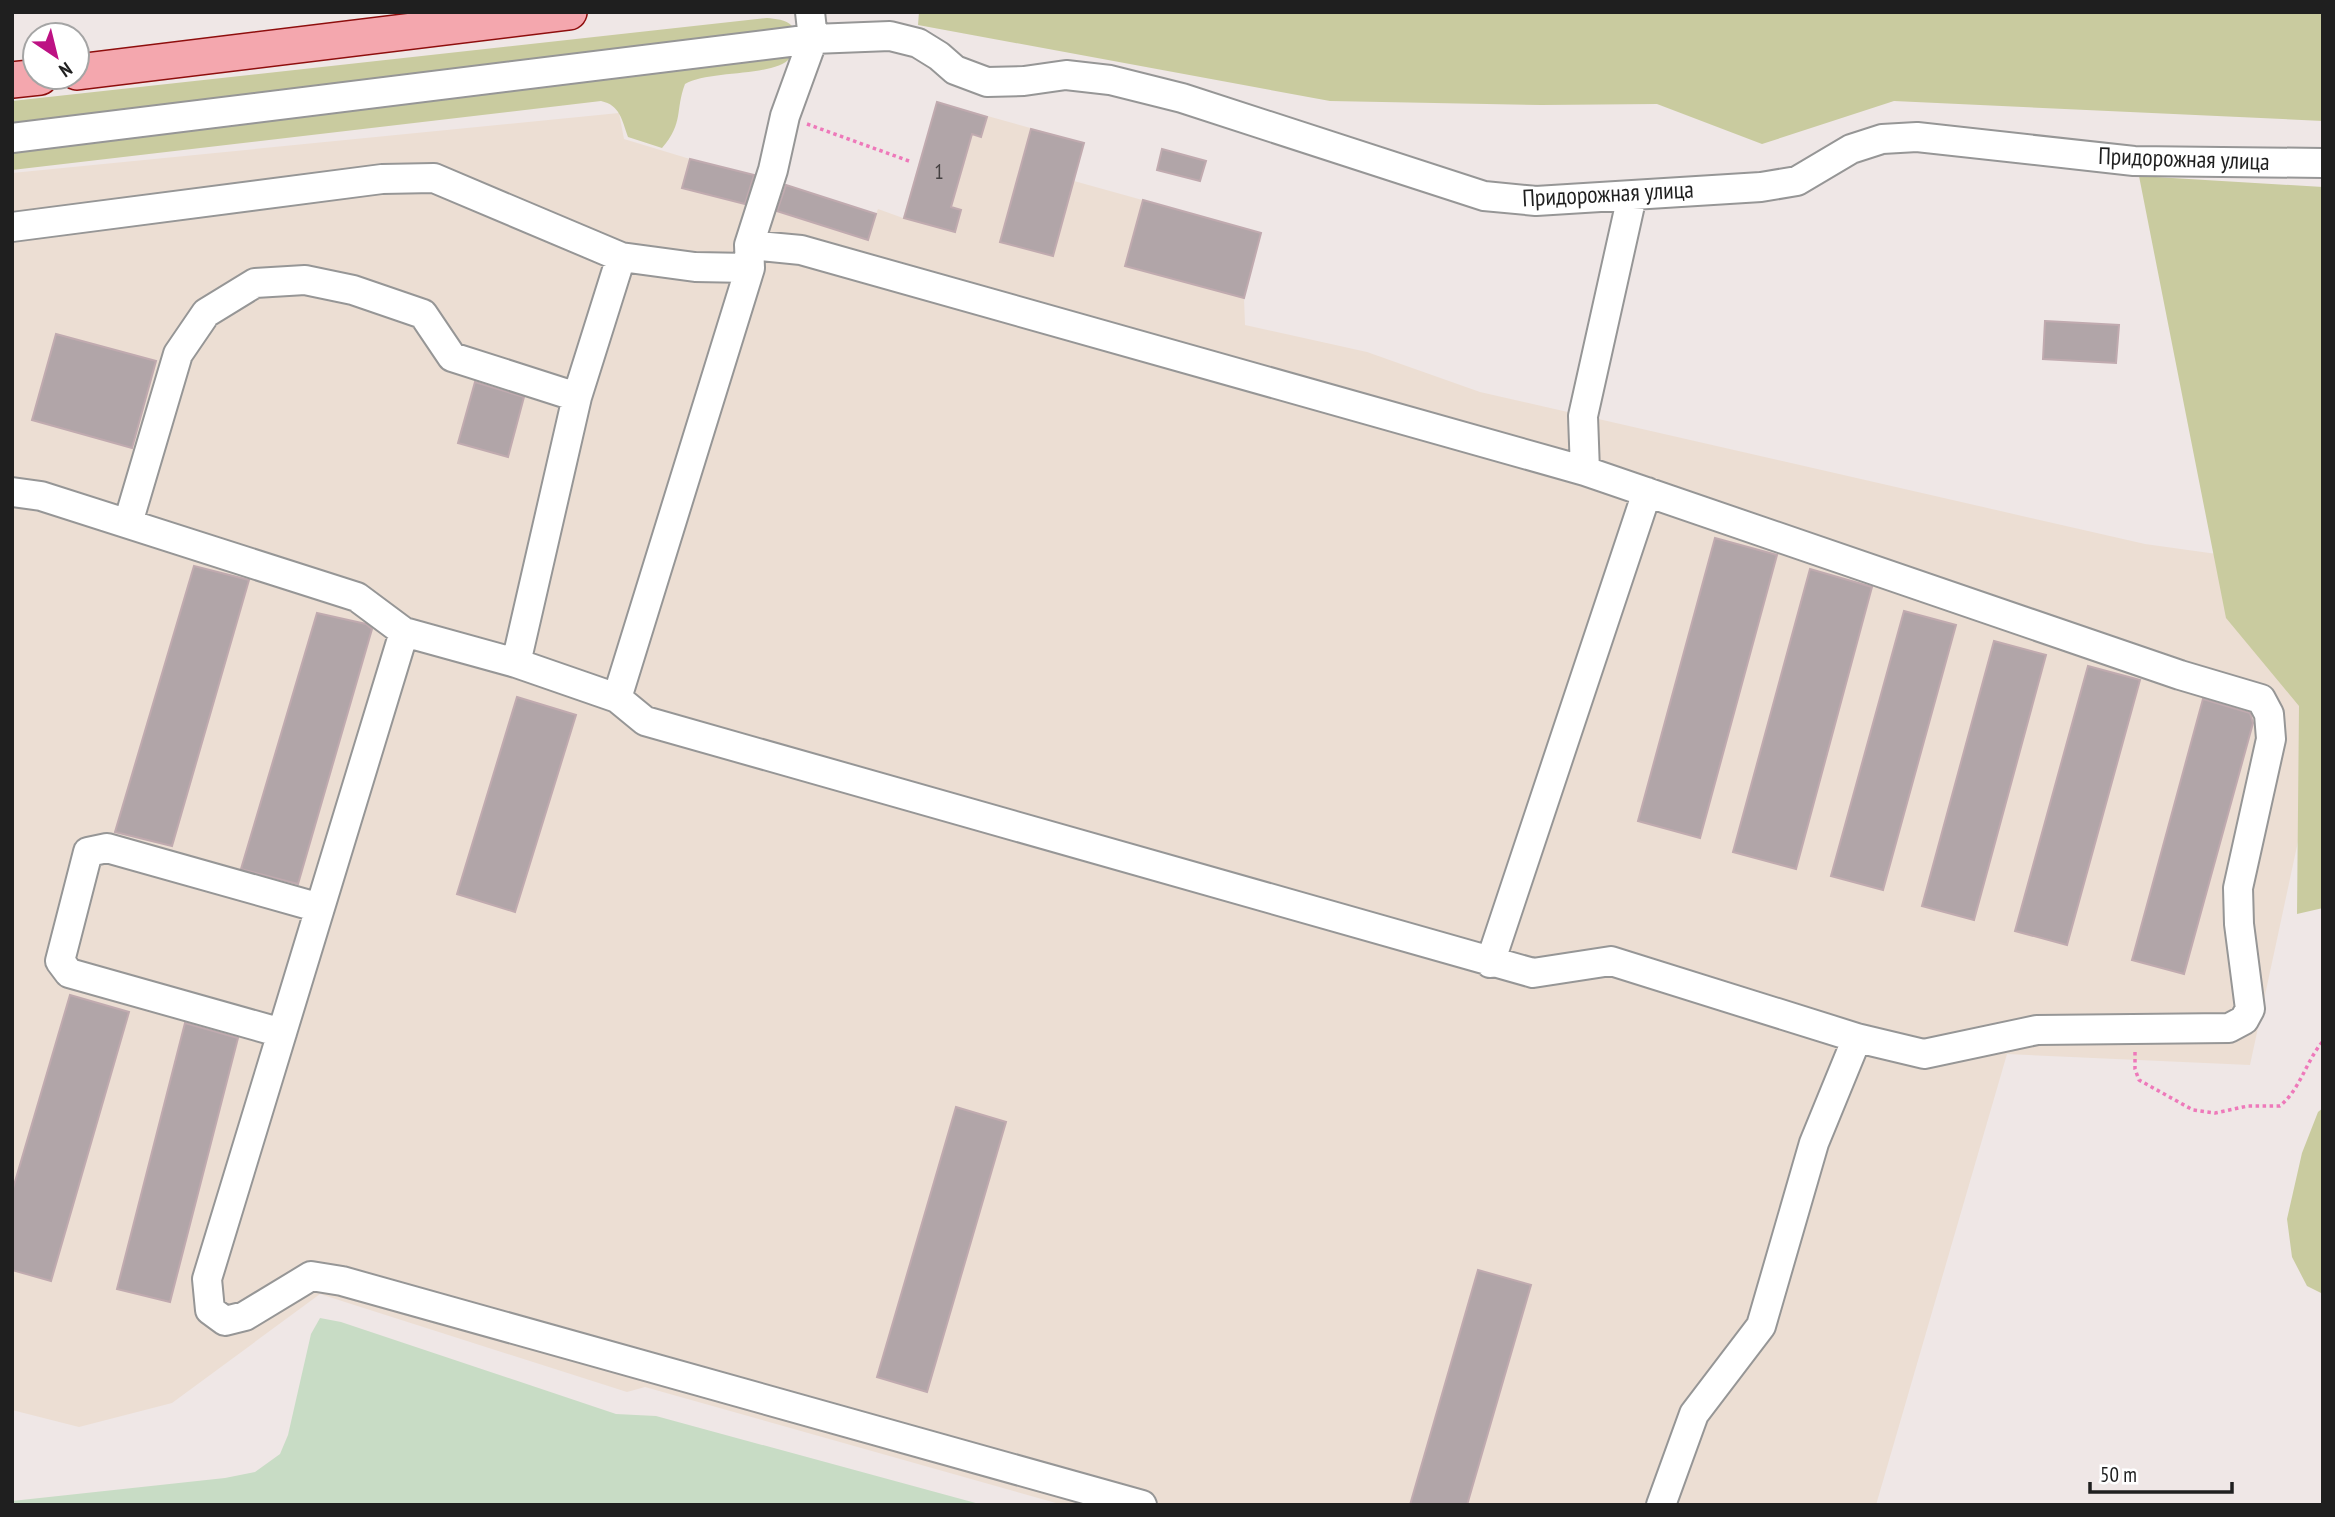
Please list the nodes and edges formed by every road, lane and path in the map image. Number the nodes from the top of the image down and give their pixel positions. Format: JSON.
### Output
{"nodes":[{"id":1,"x":569,"y":12,"type":"edge"},
{"id":2,"x":811,"y":26,"type":"edge"},
{"id":3,"x":91,"y":70,"type":"edge"},
{"id":4,"x":785,"y":116,"type":"junction"},
{"id":5,"x":12,"y":138,"type":"edge"},
{"id":6,"x":909,"y":161,"type":"dead end"},
{"id":7,"x":2323,"y":163,"type":"edge"},
{"id":8,"x":1632,"y":196,"type":"junction"},
{"id":9,"x":12,"y":227,"type":"edge"},
{"id":10,"x":750,"y":256,"type":"junction"},
{"id":11,"x":621,"y":257,"type":"junction"},
{"id":12,"x":577,"y":397,"type":"junction"},
{"id":13,"x":1585,"y":471,"type":"junction"},
{"id":14,"x":12,"y":492,"type":"edge"},
{"id":15,"x":1647,"y":492,"type":"junction"},
{"id":16,"x":128,"y":523,"type":"junction"},
{"id":17,"x":404,"y":632,"type":"junction"},
{"id":18,"x":516,"y":663,"type":"junction"},
{"id":19,"x":617,"y":698,"type":"junction"},
{"id":20,"x":320,"y":908,"type":"junction"},
{"id":21,"x":1490,"y":962,"type":"junction"},
{"id":22,"x":2124,"y":1029,"type":"junction"},
{"id":23,"x":282,"y":1033,"type":"junction"},
{"id":24,"x":1857,"y":1038,"type":"junction"},
{"id":25,"x":2323,"y":1041,"type":"edge"},
{"id":26,"x":1142,"y":1505,"type":"edge"},
{"id":27,"x":1661,"y":1505,"type":"edge"}],
"edges":[{"from":1,"to":3,"type":"main road"},
{"from":2,"to":4,"type":"street"},
{"from":2,"to":5,"type":"street","name":"Придорожная улица"},
{"from":2,"to":8,"type":"street","name":"Придорожная улица"},
{"from":4,"to":6,"type":"path"},
{"from":4,"to":10,"type":"street"},
{"from":7,"to":8,"type":"street","name":"Придорожная улица"},
{"from":8,"to":13,"type":"street"},
{"from":9,"to":11,"type":"street"},
{"from":10,"to":11,"type":"street"},
{"from":10,"to":13,"type":"street"},
{"from":10,"to":19,"type":"street"},
{"from":11,"to":12,"type":"street"},
{"from":12,"to":16,"type":"street"},
{"from":12,"to":18,"type":"street"},
{"from":13,"to":15,"type":"street"},
{"from":14,"to":16,"type":"street"},
{"from":15,"to":21,"type":"street"},
{"from":15,"to":22,"type":"street"},
{"from":16,"to":17,"type":"street"},
{"from":17,"to":18,"type":"street"},
{"from":17,"to":20,"type":"street"},
{"from":18,"to":19,"type":"street"},
{"from":19,"to":21,"type":"street"},
{"from":20,"to":23,"type":"street"},
{"from":20,"to":23,"type":"street"},
{"from":21,"to":24,"type":"street"},
{"from":22,"to":24,"type":"street"},
{"from":22,"to":25,"type":"path"},
{"from":23,"to":26,"type":"street"},
{"from":24,"to":27,"type":"street"}]}
